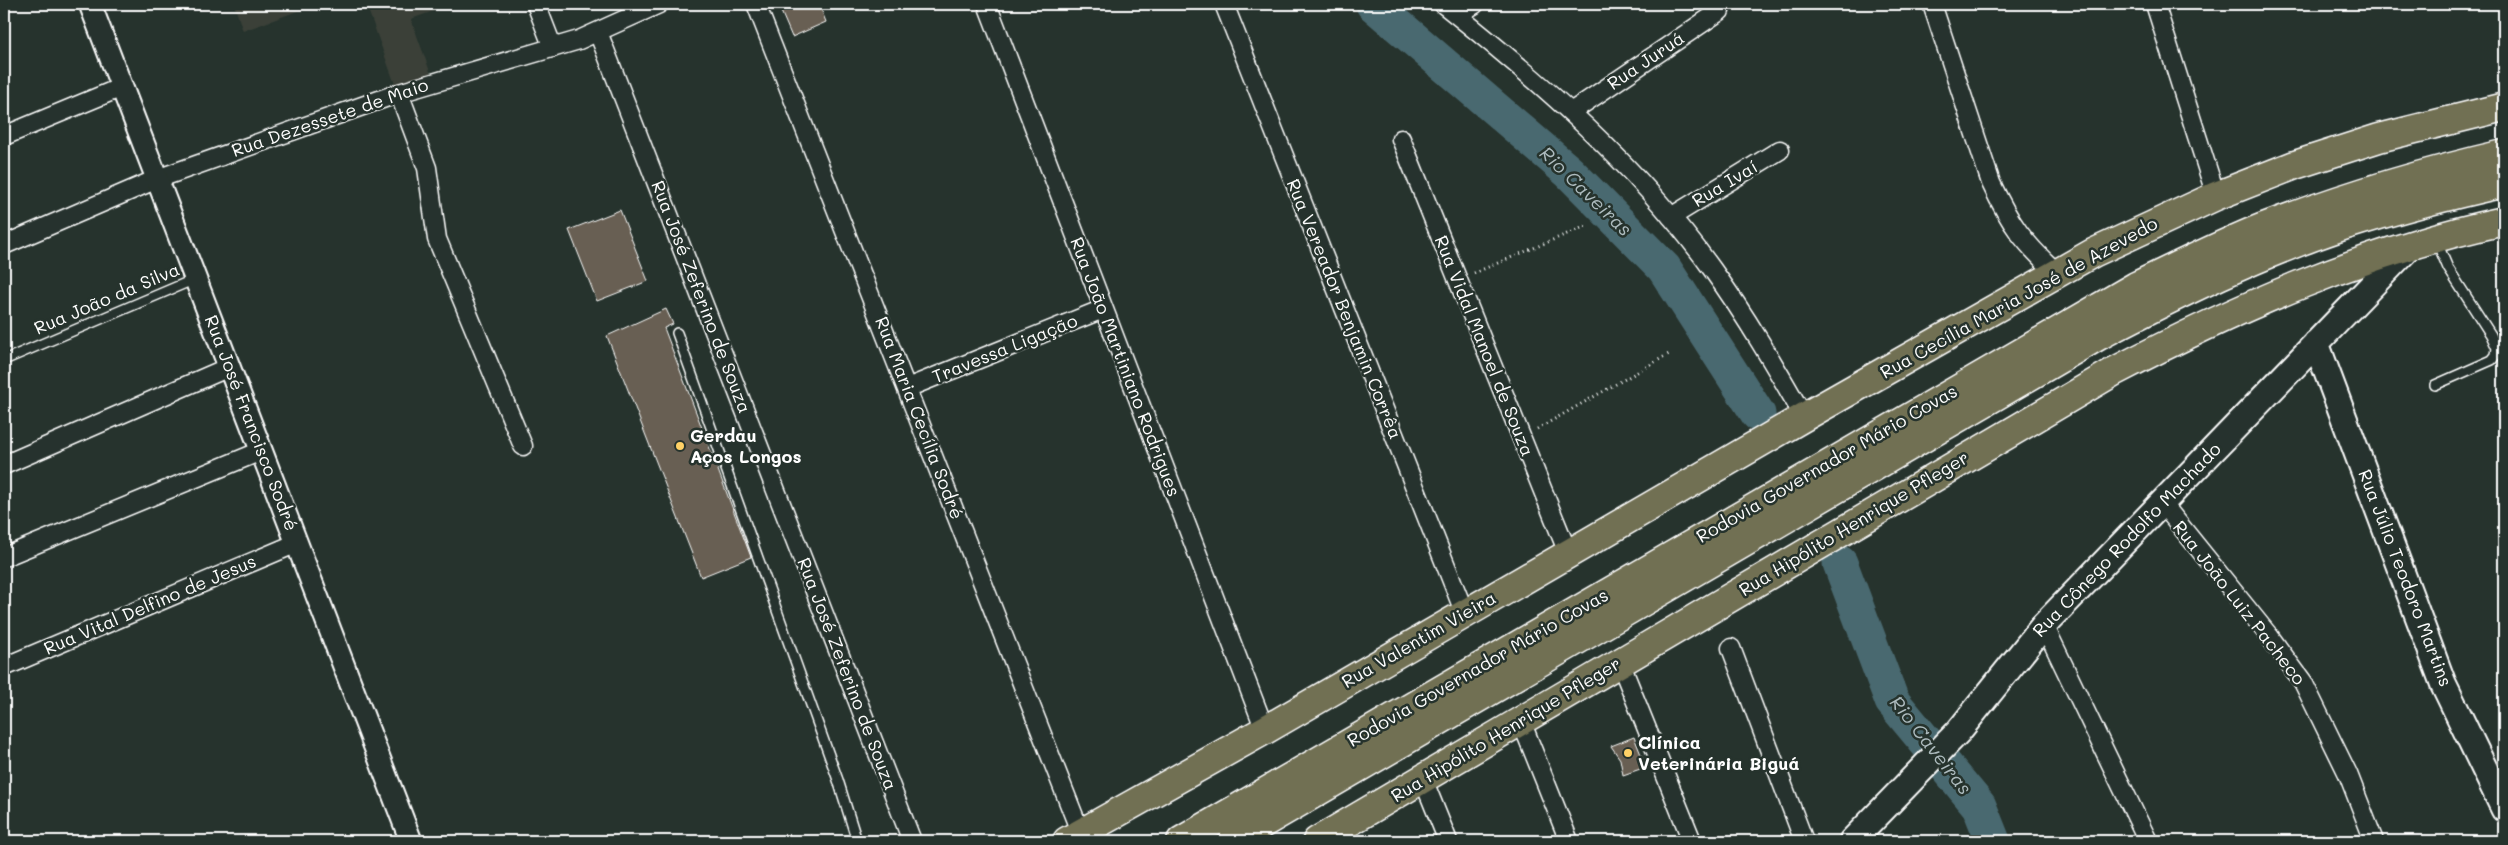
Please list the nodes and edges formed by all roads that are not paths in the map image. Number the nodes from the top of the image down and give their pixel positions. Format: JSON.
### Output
{"nodes":[{"id":1,"x":90,"y":4,"type":"edge"},
{"id":2,"x":536,"y":4,"type":"edge"},
{"id":3,"x":659,"y":4,"type":"edge"},
{"id":4,"x":756,"y":4,"type":"edge"},
{"id":5,"x":987,"y":4,"type":"edge"},
{"id":6,"x":1224,"y":4,"type":"edge"},
{"id":7,"x":1443,"y":4,"type":"edge"},
{"id":8,"x":1474,"y":4,"type":"edge"},
{"id":9,"x":1932,"y":4,"type":"edge"},
{"id":10,"x":2154,"y":4,"type":"edge"},
{"id":11,"x":1720,"y":11,"type":"dead end"},
{"id":12,"x":1457,"y":15,"type":"junction"},
{"id":13,"x":598,"y":32,"type":"junction"},
{"id":14,"x":554,"y":48,"type":"junction"},
{"id":15,"x":122,"y":87,"type":"junction"},
{"id":16,"x":398,"y":93,"type":"junction"},
{"id":17,"x":2504,"y":107,"type":"edge"},
{"id":18,"x":1571,"y":112,"type":"junction"},
{"id":19,"x":4,"y":136,"type":"edge"},
{"id":20,"x":1401,"y":139,"type":"dead end"},
{"id":21,"x":1780,"y":150,"type":"dead end"},
{"id":22,"x":2504,"y":154,"type":"edge"},
{"id":23,"x":157,"y":179,"type":"junction"},
{"id":24,"x":2504,"y":182,"type":"edge"},
{"id":25,"x":2216,"y":196,"type":"junction"},
{"id":26,"x":1670,"y":217,"type":"junction"},
{"id":27,"x":2504,"y":221,"type":"edge"},
{"id":28,"x":2423,"y":242,"type":"junction"},
{"id":29,"x":4,"y":245,"type":"edge"},
{"id":30,"x":2057,"y":273,"type":"junction"},
{"id":31,"x":196,"y":279,"type":"junction"},
{"id":32,"x":1103,"y":309,"type":"junction"},
{"id":33,"x":677,"y":333,"type":"dead end"},
{"id":34,"x":2316,"y":343,"type":"junction"},
{"id":35,"x":4,"y":360,"type":"edge"},
{"id":36,"x":229,"y":367,"type":"junction"},
{"id":37,"x":2435,"y":385,"type":"dead end"},
{"id":38,"x":908,"y":388,"type":"junction"},
{"id":39,"x":1804,"y":417,"type":"junction"},
{"id":40,"x":1770,"y":436,"type":"joint"},
{"id":41,"x":522,"y":446,"type":"dead end"},
{"id":42,"x":262,"y":451,"type":"junction"},
{"id":43,"x":4,"y":465,"type":"edge"},
{"id":44,"x":2162,"y":503,"type":"junction"},
{"id":45,"x":297,"y":543,"type":"junction"},
{"id":46,"x":1568,"y":554,"type":"junction"},
{"id":47,"x":4,"y":558,"type":"edge"},
{"id":48,"x":1464,"y":614,"type":"junction"},
{"id":49,"x":2044,"y":625,"type":"junction"},
{"id":50,"x":1731,"y":648,"type":"dead end"},
{"id":51,"x":1620,"y":662,"type":"junction"},
{"id":52,"x":4,"y":667,"type":"edge"},
{"id":53,"x":1521,"y":721,"type":"junction"},
{"id":54,"x":1265,"y":730,"type":"junction"},
{"id":55,"x":1423,"y":779,"type":"junction"},
{"id":56,"x":2504,"y":809,"type":"edge"},
{"id":57,"x":1074,"y":837,"type":"edge"},
{"id":58,"x":412,"y":841,"type":"edge"},
{"id":59,"x":857,"y":841,"type":"edge"},
{"id":60,"x":912,"y":841,"type":"edge"},
{"id":61,"x":1181,"y":841,"type":"edge"},
{"id":62,"x":1233,"y":841,"type":"edge"},
{"id":63,"x":1316,"y":841,"type":"edge"},
{"id":64,"x":1448,"y":841,"type":"edge"},
{"id":65,"x":1569,"y":841,"type":"edge"},
{"id":66,"x":1692,"y":841,"type":"edge"},
{"id":67,"x":1804,"y":841,"type":"edge"},
{"id":68,"x":1852,"y":841,"type":"edge"},
{"id":69,"x":2148,"y":841,"type":"edge"},
{"id":70,"x":2374,"y":841,"type":"edge"}],
"edges":[{"from":1,"to":15,"type":"street","name":"Rua José Francisco Sodré"},
{"from":2,"to":14,"type":"street"},
{"from":3,"to":13,"type":"street","name":"Rua Dezessete de Maio"},
{"from":4,"to":38,"type":"street","name":"Rua Maria Cecília Sodré"},
{"from":5,"to":32,"type":"street","name":"Rua João Martiniano Rodrigues"},
{"from":6,"to":48,"type":"street","name":"Rua Vereador Benjamin Corrêa"},
{"from":7,"to":12,"type":"street"},
{"from":8,"to":12,"type":"street"},
{"from":9,"to":30,"type":"street"},
{"from":10,"to":25,"type":"street"},
{"from":11,"to":18,"type":"street","name":"Rua Juruá"},
{"from":12,"to":18,"type":"street"},
{"from":13,"to":14,"type":"street","name":"Rua Dezessete de Maio"},
{"from":13,"to":60,"type":"street","name":"Rua José Zeferino de Souza"},
{"from":14,"to":16,"type":"street","name":"Rua Dezessete de Maio"},
{"from":15,"to":19,"type":"street"},
{"from":15,"to":23,"type":"street","name":"Rua José Francisco Sodré"},
{"from":16,"to":23,"type":"street","name":"Rua Dezessete de Maio"},
{"from":16,"to":41,"type":"street"},
{"from":17,"to":25,"type":"main road","name":"Rua Cecília Maria José de Azevedo"},
{"from":18,"to":26,"type":"street"},
{"from":20,"to":46,"type":"street","name":"Rua Vidal Manoel de Souza"},
{"from":21,"to":26,"type":"street","name":"Rua Ivaí"},
{"from":22,"to":61,"type":"main road","name":"Rodovia Governador Mário Covas"},
{"from":23,"to":29,"type":"street","name":"Rua Dezessete de Maio"},
{"from":23,"to":31,"type":"street","name":"Rua José Francisco Sodré"},
{"from":24,"to":62,"type":"main road","name":"Rodovia Governador Mário Covas"},
{"from":25,"to":30,"type":"main road","name":"Rua Cecília Maria José de Azevedo"},
{"from":26,"to":39,"type":"street"},
{"from":27,"to":28,"type":"main road","name":"Rua Hipólito Henrique Pfleger"},
{"from":28,"to":34,"type":"main road","name":"Rua Cônego Rodolfo Machado"},
{"from":28,"to":37,"type":"lane"},
{"from":28,"to":51,"type":"main road","name":"Rua Hipólito Henrique Pfleger"},
{"from":30,"to":39,"type":"main road","name":"Rua Cecília Maria José de Azevedo"},
{"from":31,"to":35,"type":"lane","name":"Rua João da Silva"},
{"from":31,"to":36,"type":"street","name":"Rua José Francisco Sodré"},
{"from":32,"to":38,"type":"street","name":"Travessa Ligação"},
{"from":32,"to":54,"type":"street","name":"Rua João Martiniano Rodrigues"},
{"from":33,"to":59,"type":"lane"},
{"from":34,"to":44,"type":"main road","name":"Rua Cônego Rodolfo Machado"},
{"from":34,"to":56,"type":"main road","name":"Rua Júlio Teodoro Martins"},
{"from":36,"to":42,"type":"street","name":"Rua José Francisco Sodré"},
{"from":36,"to":43,"type":"street"},
{"from":38,"to":57,"type":"street","name":"Rua Maria Cecília Sodré"},
{"from":39,"to":40,"type":"main road","name":"Rua Cecília Maria José de Azevedo"},
{"from":40,"to":46,"type":"main road","name":"Rua Valentim Vieira"},
{"from":42,"to":45,"type":"street","name":"Rua José Francisco Sodré"},
{"from":42,"to":47,"type":"street"},
{"from":44,"to":49,"type":"main road","name":"Rua Cônego Rodolfo Machado"},
{"from":44,"to":70,"type":"street","name":"Rua João Luiz Pacheco"},
{"from":45,"to":52,"type":"street","name":"Rua Vital Delfino de Jesus"},
{"from":45,"to":58,"type":"street","name":"Rua José Francisco Sodré"},
{"from":46,"to":48,"type":"main road","name":"Rua Valentim Vieira"},
{"from":48,"to":54,"type":"main road","name":"Rua Valentim Vieira"},
{"from":49,"to":68,"type":"main road","name":"Rua Cônego Rodolfo Machado"},
{"from":49,"to":69,"type":"street"},
{"from":50,"to":67,"type":"street"},
{"from":51,"to":53,"type":"main road","name":"Rua Hipólito Henrique Pfleger"},
{"from":51,"to":66,"type":"street"},
{"from":53,"to":55,"type":"main road","name":"Rua Hipólito Henrique Pfleger"},
{"from":53,"to":65,"type":"street"},
{"from":54,"to":57,"type":"main road","name":"Rua Valentim Vieira"},
{"from":55,"to":63,"type":"main road","name":"Rua Hipólito Henrique Pfleger"},
{"from":55,"to":64,"type":"street"}]}
